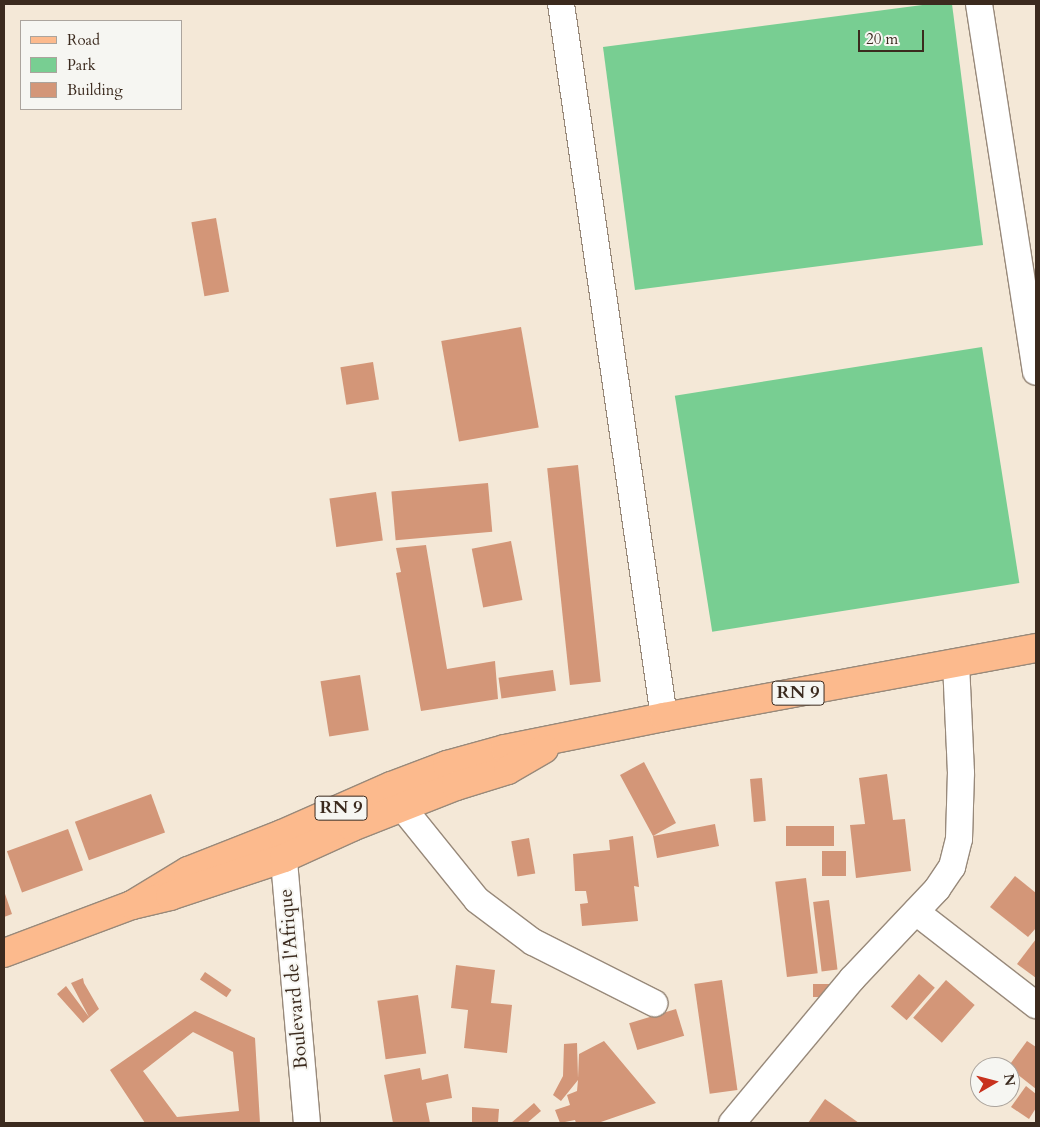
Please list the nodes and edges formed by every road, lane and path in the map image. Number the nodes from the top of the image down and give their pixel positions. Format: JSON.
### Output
{"nodes":[{"id":1,"x":561,"y":4,"type":"edge"},
{"id":2,"x":979,"y":4,"type":"edge"},
{"id":3,"x":1036,"y":372,"type":"edge"},
{"id":4,"x":1036,"y":648,"type":"edge"},
{"id":5,"x":956,"y":663,"type":"junction"},
{"id":6,"x":664,"y":717,"type":"junction"},
{"id":7,"x":397,"y":796,"type":"junction"},
{"id":8,"x":283,"y":846,"type":"junction"},
{"id":9,"x":916,"y":912,"type":"junction"},
{"id":10,"x":4,"y":953,"type":"edge"},
{"id":11,"x":654,"y":1003,"type":"dead end"},
{"id":12,"x":1036,"y":1005,"type":"edge"},
{"id":13,"x":306,"y":1123,"type":"edge"},
{"id":14,"x":732,"y":1123,"type":"edge"}],
"edges":[{"from":1,"to":6,"type":"street"},
{"from":2,"to":3,"type":"street"},
{"from":4,"to":5,"type":"main road","number":"RN 9"},
{"from":5,"to":6,"type":"main road","number":"RN 9"},
{"from":5,"to":9,"type":"street"},
{"from":6,"to":7,"type":"main road","number":"RN 9"},
{"from":7,"to":8,"type":"main road","number":"RN 9"},
{"from":7,"to":11,"type":"street"},
{"from":8,"to":10,"type":"main road","number":"RN 9"},
{"from":8,"to":13,"type":"street","name":"Boulevard de l'Afrique"},
{"from":9,"to":12,"type":"street"},
{"from":9,"to":14,"type":"street"}]}
